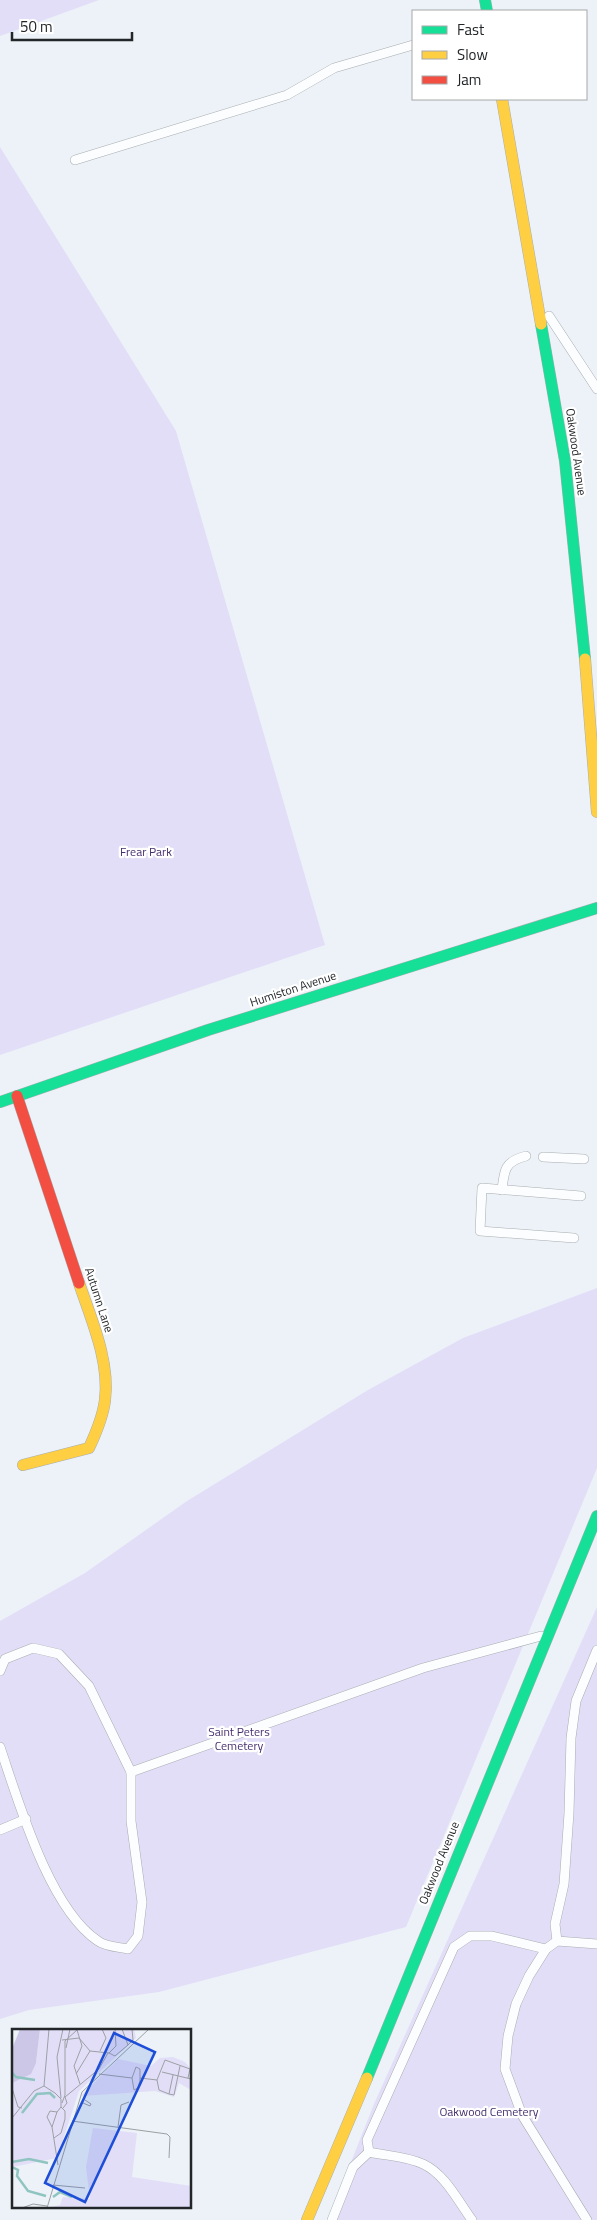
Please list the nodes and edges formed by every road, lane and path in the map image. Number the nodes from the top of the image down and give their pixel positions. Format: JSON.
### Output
{"nodes":[{"id":1,"x":412,"y":45,"type":"edge"},
{"id":2,"x":502,"y":100,"type":"edge"},
{"id":3,"x":76,"y":160,"type":"dead end"},
{"id":4,"x":537,"y":296,"type":"junction"},
{"id":5,"x":597,"y":389,"type":"edge"},
{"id":6,"x":597,"y":812,"type":"edge"},
{"id":7,"x":597,"y":908,"type":"edge"},
{"id":8,"x":17,"y":1096,"type":"junction"},
{"id":9,"x":0,"y":1102,"type":"edge"},
{"id":10,"x":526,"y":1156,"type":"dead end"},
{"id":11,"x":544,"y":1157,"type":"dead end"},
{"id":12,"x":584,"y":1160,"type":"dead end"},
{"id":13,"x":502,"y":1190,"type":"junction"},
{"id":14,"x":581,"y":1196,"type":"dead end"},
{"id":15,"x":574,"y":1238,"type":"dead end"},
{"id":16,"x":22,"y":1465,"type":"dead end"},
{"id":17,"x":597,"y":1516,"type":"edge"},
{"id":18,"x":548,"y":1634,"type":"junction"},
{"id":19,"x":597,"y":1650,"type":"edge"},
{"id":20,"x":0,"y":1671,"type":"edge"},
{"id":21,"x":0,"y":1747,"type":"edge"},
{"id":22,"x":132,"y":1772,"type":"junction"},
{"id":23,"x":26,"y":1819,"type":"junction"},
{"id":24,"x":0,"y":1830,"type":"edge"},
{"id":25,"x":557,"y":1941,"type":"junction"},
{"id":26,"x":597,"y":1944,"type":"edge"},
{"id":27,"x":546,"y":1949,"type":"junction"},
{"id":28,"x":370,"y":2152,"type":"junction"},
{"id":29,"x":307,"y":2220,"type":"edge"},
{"id":30,"x":332,"y":2220,"type":"edge"},
{"id":31,"x":472,"y":2220,"type":"edge"},
{"id":32,"x":587,"y":2220,"type":"edge"}],
"edges":[{"from":1,"to":3,"type":"lane"},
{"from":2,"to":4,"type":"main road","name":"Oakwood Avenue"},
{"from":4,"to":5,"type":"lane"},
{"from":4,"to":6,"type":"main road","name":"Oakwood Avenue"},
{"from":7,"to":8,"type":"main road","name":"Humiston Avenue"},
{"from":8,"to":9,"type":"main road","name":"Humiston Avenue"},
{"from":8,"to":16,"type":"main road","name":"Autumn Lane"},
{"from":10,"to":13,"type":"lane"},
{"from":11,"to":12,"type":"lane"},
{"from":13,"to":14,"type":"lane"},
{"from":13,"to":15,"type":"lane"},
{"from":17,"to":18,"type":"main road","name":"Oakwood Avenue"},
{"from":18,"to":22,"type":"lane"},
{"from":18,"to":29,"type":"main road","name":"Oakwood Avenue"},
{"from":19,"to":25,"type":"lane"},
{"from":20,"to":22,"type":"lane"},
{"from":21,"to":23,"type":"lane"},
{"from":22,"to":23,"type":"lane"},
{"from":23,"to":24,"type":"lane"},
{"from":25,"to":26,"type":"lane"},
{"from":25,"to":27,"type":"lane"},
{"from":27,"to":28,"type":"lane"},
{"from":27,"to":32,"type":"lane"},
{"from":28,"to":30,"type":"lane"},
{"from":28,"to":31,"type":"lane"}]}
